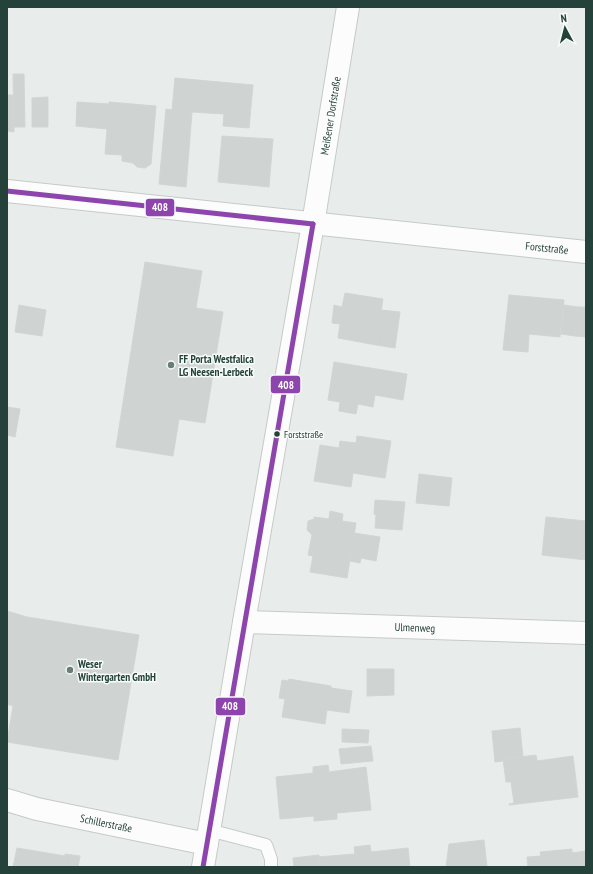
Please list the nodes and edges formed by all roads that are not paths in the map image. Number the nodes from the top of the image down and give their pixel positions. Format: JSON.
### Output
{"nodes":[{"id":1,"x":348,"y":7,"type":"edge"},
{"id":2,"x":7,"y":191,"type":"edge"},
{"id":3,"x":313,"y":224,"type":"junction"},
{"id":4,"x":586,"y":252,"type":"edge"},
{"id":5,"x":244,"y":622,"type":"junction"},
{"id":6,"x":586,"y":633,"type":"edge"},
{"id":7,"x":7,"y":800,"type":"edge"},
{"id":8,"x":208,"y":837,"type":"junction"},
{"id":9,"x":203,"y":867,"type":"edge"},
{"id":10,"x":271,"y":867,"type":"edge"}],
"edges":[{"from":1,"to":3,"type":"street","name":"Meißener Dorfstraße"},
{"from":2,"to":3,"type":"street","name":"Forststraße"},
{"from":3,"to":4,"type":"street","name":"Forststraße"},
{"from":3,"to":5,"type":"street","name":"Meißener Dorfstraße"},
{"from":5,"to":6,"type":"street","name":"Ulmenweg"},
{"from":5,"to":8,"type":"street","name":"Meißener Dorfstraße"},
{"from":7,"to":8,"type":"street","name":"Schillerstraße"},
{"from":8,"to":9,"type":"street","name":"Meißener Dorfstraße"},
{"from":8,"to":10,"type":"lane"}]}
